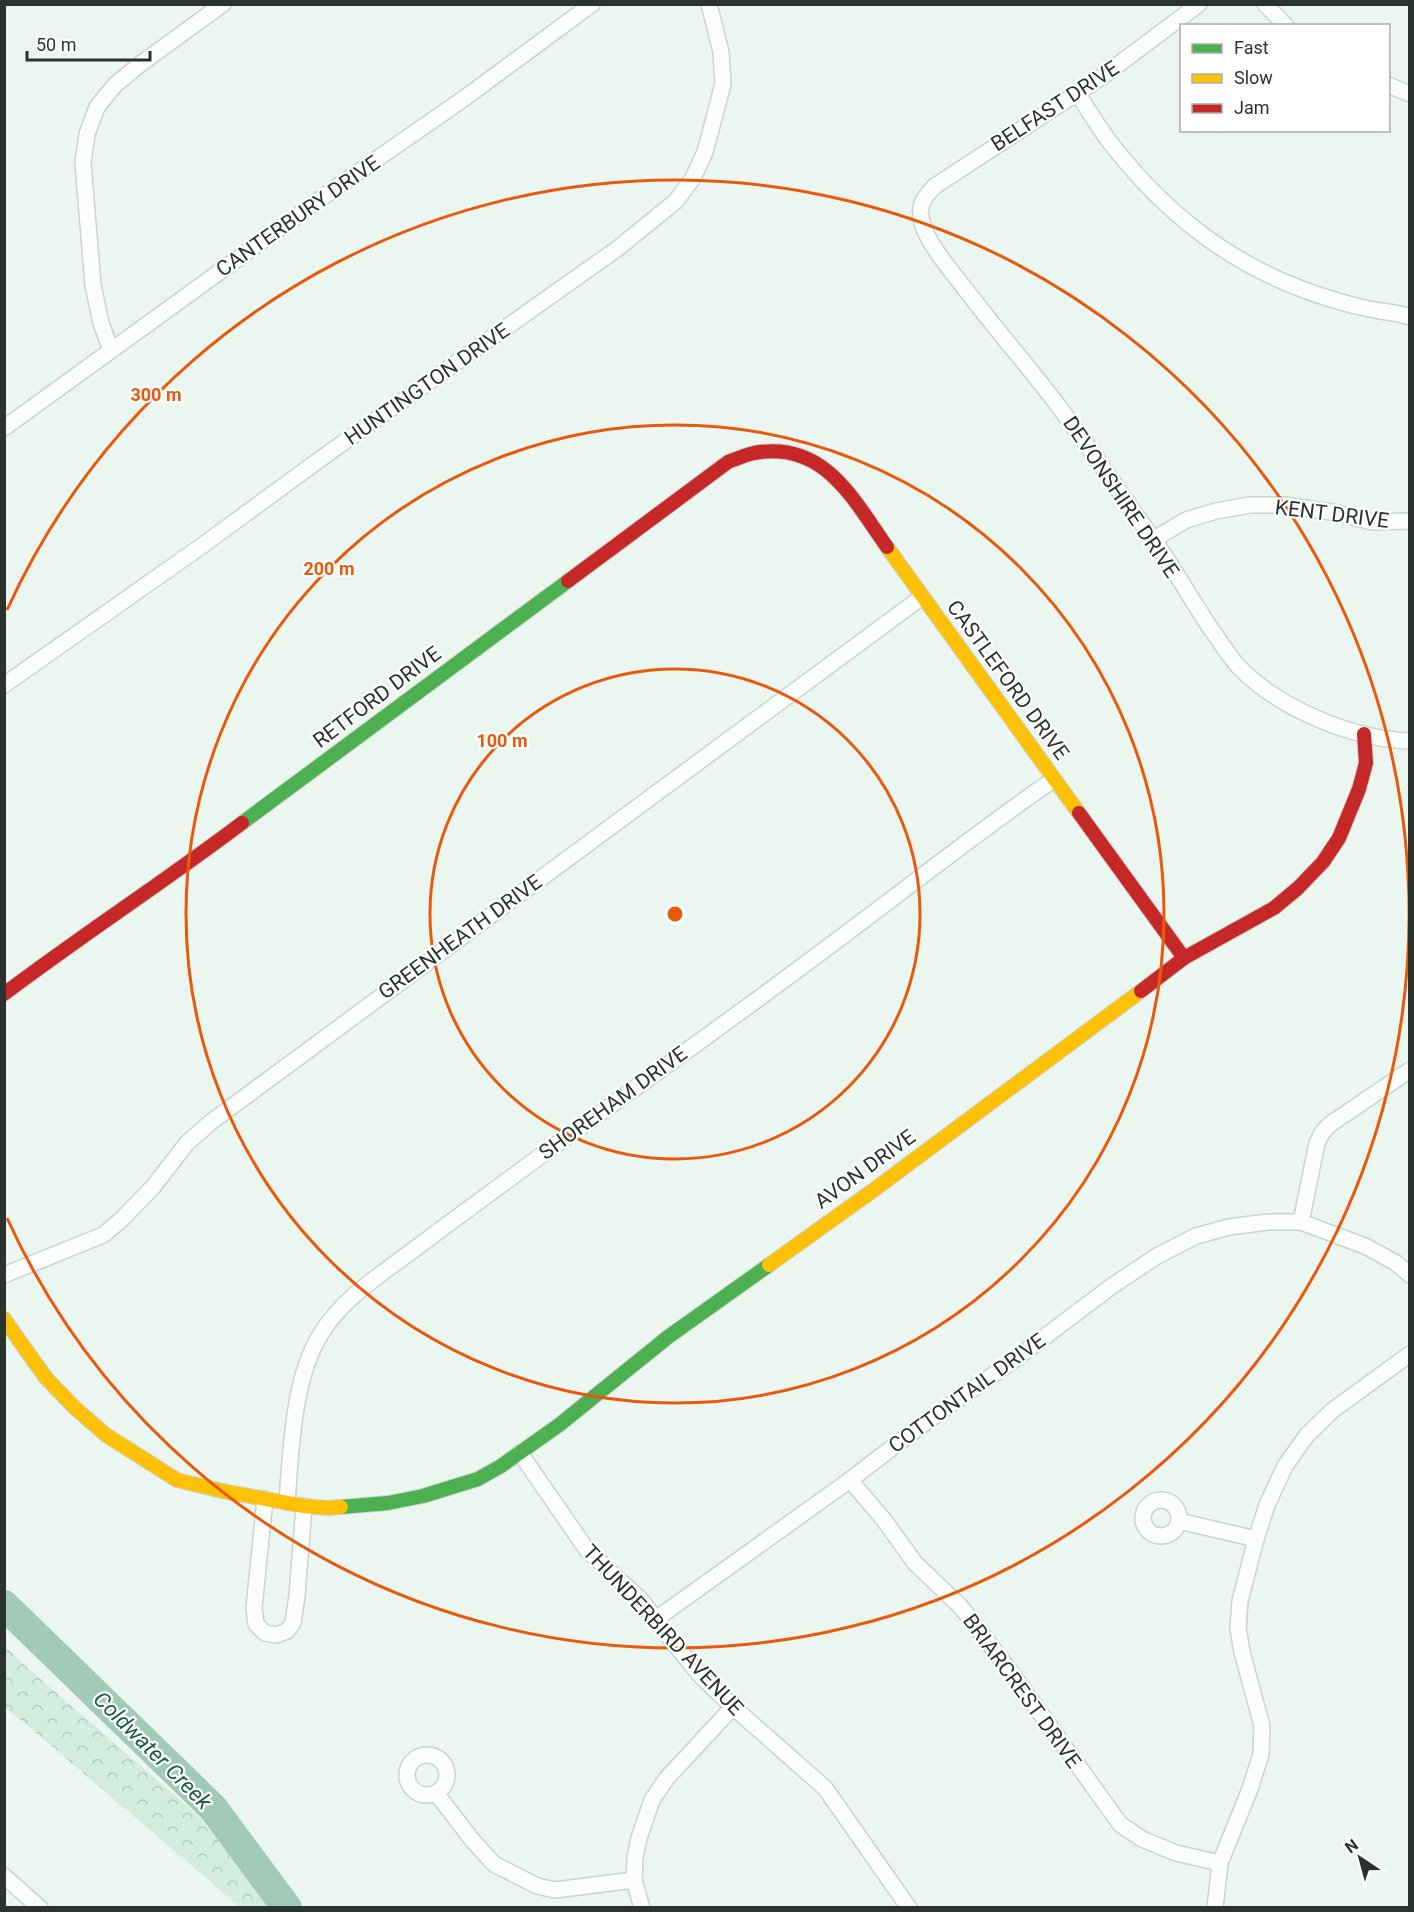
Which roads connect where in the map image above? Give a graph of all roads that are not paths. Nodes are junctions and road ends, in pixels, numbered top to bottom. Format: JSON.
{"nodes":[{"id":1,"x":223,"y":4,"type":"edge"},
{"id":2,"x":592,"y":4,"type":"edge"},
{"id":3,"x":709,"y":4,"type":"edge"},
{"id":4,"x":1199,"y":4,"type":"edge"},
{"id":5,"x":1264,"y":4,"type":"edge"},
{"id":6,"x":1284,"y":24,"type":"edge"},
{"id":7,"x":1390,"y":85,"type":"edge"},
{"id":8,"x":1077,"y":93,"type":"junction"},
{"id":9,"x":1410,"y":94,"type":"edge"},
{"id":10,"x":920,"y":212,"type":"joint"},
{"id":11,"x":1410,"y":317,"type":"edge"},
{"id":12,"x":111,"y":350,"type":"junction"},
{"id":13,"x":4,"y":428,"type":"edge"},
{"id":14,"x":780,"y":452,"type":"joint"},
{"id":15,"x":1410,"y":521,"type":"edge"},
{"id":16,"x":1154,"y":540,"type":"junction"},
{"id":17,"x":922,"y":597,"type":"junction"},
{"id":18,"x":4,"y":685,"type":"edge"},
{"id":19,"x":1364,"y":734,"type":"junction"},
{"id":20,"x":1410,"y":741,"type":"edge"},
{"id":21,"x":1053,"y":780,"type":"junction"},
{"id":22,"x":1184,"y":958,"type":"junction"},
{"id":23,"x":4,"y":994,"type":"edge"},
{"id":24,"x":1410,"y":1070,"type":"edge"},
{"id":25,"x":1301,"y":1222,"type":"junction"},
{"id":26,"x":4,"y":1275,"type":"edge"},
{"id":27,"x":1410,"y":1275,"type":"edge"},
{"id":28,"x":4,"y":1319,"type":"edge"},
{"id":29,"x":1410,"y":1354,"type":"edge"},
{"id":30,"x":520,"y":1453,"type":"junction"},
{"id":31,"x":850,"y":1480,"type":"junction"},
{"id":32,"x":266,"y":1499,"type":"junction"},
{"id":33,"x":287,"y":1502,"type":"junction"},
{"id":34,"x":304,"y":1506,"type":"junction"},
{"id":35,"x":1179,"y":1521,"type":"dead end"},
{"id":36,"x":1256,"y":1539,"type":"junction"},
{"id":37,"x":656,"y":1619,"type":"junction"},
{"id":38,"x":733,"y":1707,"type":"junction"},
{"id":39,"x":436,"y":1793,"type":"dead end"},
{"id":40,"x":1220,"y":1863,"type":"junction"},
{"id":41,"x":4,"y":1876,"type":"edge"},
{"id":42,"x":634,"y":1880,"type":"junction"},
{"id":43,"x":40,"y":1908,"type":"edge"},
{"id":44,"x":642,"y":1908,"type":"edge"},
{"id":45,"x":909,"y":1908,"type":"edge"},
{"id":46,"x":1215,"y":1908,"type":"edge"}],
"edges":[{"from":1,"to":12,"type":"street"},
{"from":2,"to":12,"type":"street","name":"CANTERBURY DRIVE"},
{"from":3,"to":18,"type":"street","name":"HUNTINGTON DRIVE"},
{"from":4,"to":8,"type":"street","name":"BELFAST DRIVE"},
{"from":5,"to":6,"type":"street"},
{"from":7,"to":9,"type":"street"},
{"from":8,"to":10,"type":"street","name":"BELFAST DRIVE"},
{"from":8,"to":11,"type":"street"},
{"from":10,"to":16,"type":"street","name":"DEVONSHIRE DRIVE"},
{"from":12,"to":13,"type":"street","name":"CANTERBURY DRIVE"},
{"from":14,"to":17,"type":"street","name":"CASTLEFORD DRIVE"},
{"from":14,"to":23,"type":"street","name":"RETFORD DRIVE"},
{"from":15,"to":16,"type":"street","name":"KENT DRIVE"},
{"from":16,"to":19,"type":"street","name":"DEVONSHIRE DRIVE"},
{"from":17,"to":21,"type":"street","name":"CASTLEFORD DRIVE"},
{"from":17,"to":26,"type":"street","name":"GREENHEATH DRIVE"},
{"from":19,"to":20,"type":"street","name":"DEVONSHIRE DRIVE"},
{"from":19,"to":22,"type":"street","name":"AVON DRIVE"},
{"from":21,"to":22,"type":"street","name":"CASTLEFORD DRIVE"},
{"from":21,"to":33,"type":"street","name":"SHOREHAM DRIVE"},
{"from":22,"to":30,"type":"street","name":"AVON DRIVE"},
{"from":24,"to":25,"type":"street"},
{"from":25,"to":27,"type":"street"},
{"from":25,"to":31,"type":"street","name":"COTTONTAIL DRIVE"},
{"from":28,"to":32,"type":"street","name":"AVON DRIVE"},
{"from":29,"to":36,"type":"street"},
{"from":30,"to":34,"type":"street","name":"AVON DRIVE"},
{"from":30,"to":37,"type":"street","name":"THUNDERBIRD AVENUE"},
{"from":31,"to":37,"type":"street","name":"COTTONTAIL DRIVE"},
{"from":31,"to":40,"type":"street","name":"BRIARCREST DRIVE"},
{"from":32,"to":33,"type":"street","name":"AVON DRIVE"},
{"from":32,"to":34,"type":"street"},
{"from":33,"to":34,"type":"street","name":"AVON DRIVE"},
{"from":35,"to":36,"type":"street"},
{"from":36,"to":40,"type":"street"},
{"from":37,"to":38,"type":"street","name":"THUNDERBIRD AVENUE"},
{"from":38,"to":42,"type":"street"},
{"from":38,"to":45,"type":"street","name":"THUNDERBIRD AVENUE"},
{"from":39,"to":42,"type":"street"},
{"from":40,"to":46,"type":"street"},
{"from":41,"to":43,"type":"street"},
{"from":42,"to":44,"type":"street"}]}
